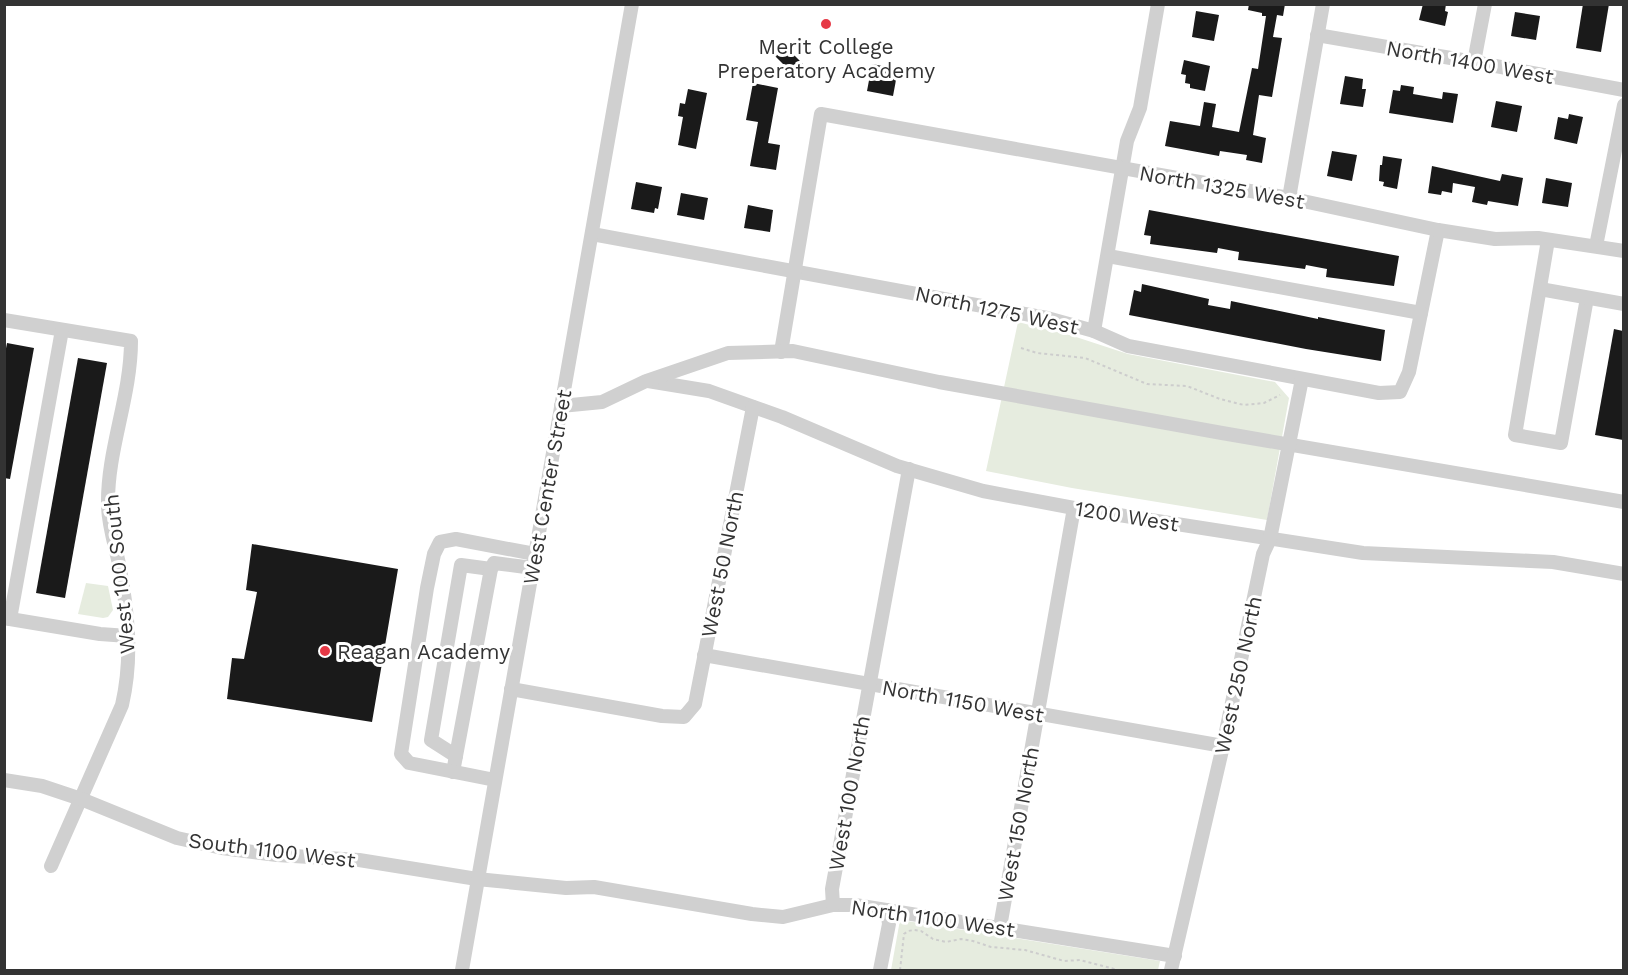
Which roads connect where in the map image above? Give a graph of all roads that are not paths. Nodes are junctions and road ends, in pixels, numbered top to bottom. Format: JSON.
{"nodes":[{"id":1,"x":632,"y":4,"type":"edge"},
{"id":2,"x":1158,"y":4,"type":"edge"},
{"id":3,"x":1323,"y":4,"type":"edge"},
{"id":4,"x":1485,"y":4,"type":"edge"},
{"id":5,"x":1317,"y":35,"type":"junction"},
{"id":6,"x":1474,"y":62,"type":"junction"},
{"id":7,"x":1623,"y":90,"type":"edge"},
{"id":8,"x":1623,"y":105,"type":"edge"},
{"id":9,"x":1122,"y":170,"type":"junction"},
{"id":10,"x":1289,"y":198,"type":"junction"},
{"id":11,"x":1438,"y":230,"type":"junction"},
{"id":12,"x":592,"y":234,"type":"junction"},
{"id":13,"x":1548,"y":240,"type":"junction"},
{"id":14,"x":1596,"y":246,"type":"junction"},
{"id":15,"x":1623,"y":251,"type":"edge"},
{"id":16,"x":1108,"y":256,"type":"junction"},
{"id":17,"x":794,"y":271,"type":"junction"},
{"id":18,"x":1540,"y":289,"type":"junction"},
{"id":19,"x":1587,"y":298,"type":"junction"},
{"id":20,"x":1623,"y":304,"type":"edge"},
{"id":21,"x":1421,"y":313,"type":"junction"},
{"id":22,"x":4,"y":320,"type":"edge"},
{"id":23,"x":62,"y":330,"type":"junction"},
{"id":24,"x":1094,"y":331,"type":"junction"},
{"id":25,"x":781,"y":352,"type":"junction"},
{"id":26,"x":1302,"y":379,"type":"junction"},
{"id":27,"x":646,"y":381,"type":"junction"},
{"id":28,"x":561,"y":406,"type":"junction"},
{"id":29,"x":753,"y":407,"type":"junction"},
{"id":30,"x":1289,"y":444,"type":"junction"},
{"id":31,"x":909,"y":469,"type":"junction"},
{"id":32,"x":1623,"y":502,"type":"edge"},
{"id":33,"x":1074,"y":508,"type":"junction"},
{"id":34,"x":1270,"y":539,"type":"junction"},
{"id":35,"x":534,"y":561,"type":"junction"},
{"id":36,"x":491,"y":569,"type":"junction"},
{"id":37,"x":1623,"y":574,"type":"edge"},
{"id":38,"x":7,"y":619,"type":"edge"},
{"id":39,"x":128,"y":636,"type":"junction"},
{"id":40,"x":704,"y":655,"type":"junction"},
{"id":41,"x":868,"y":685,"type":"junction"},
{"id":42,"x":511,"y":689,"type":"junction"},
{"id":43,"x":1037,"y":714,"type":"junction"},
{"id":44,"x":1222,"y":746,"type":"junction"},
{"id":45,"x":456,"y":756,"type":"junction"},
{"id":46,"x":453,"y":772,"type":"junction"},
{"id":47,"x":4,"y":780,"type":"edge"},
{"id":48,"x":495,"y":780,"type":"junction"},
{"id":49,"x":81,"y":799,"type":"junction"},
{"id":50,"x":51,"y":866,"type":"dead end"},
{"id":51,"x":477,"y":879,"type":"junction"},
{"id":52,"x":833,"y":905,"type":"junction"},
{"id":53,"x":887,"y":910,"type":"junction"},
{"id":54,"x":1000,"y":927,"type":"junction"},
{"id":55,"x":1175,"y":956,"type":"junction"},
{"id":56,"x":462,"y":970,"type":"edge"},
{"id":57,"x":880,"y":970,"type":"edge"},
{"id":58,"x":1171,"y":970,"type":"edge"}],
"edges":[{"from":1,"to":12,"type":"street","name":"West Center Street"},
{"from":2,"to":9,"type":"street"},
{"from":3,"to":5,"type":"street"},
{"from":4,"to":6,"type":"street"},
{"from":5,"to":6,"type":"street","name":"North 1400 West"},
{"from":5,"to":10,"type":"street"},
{"from":6,"to":7,"type":"street","name":"North 1400 West"},
{"from":8,"to":14,"type":"street"},
{"from":9,"to":10,"type":"street","name":"North 1325 West"},
{"from":9,"to":16,"type":"street"},
{"from":9,"to":17,"type":"street","name":"North 1325 West"},
{"from":10,"to":11,"type":"street","name":"North 1325 West"},
{"from":11,"to":13,"type":"street","name":"North 1325 West"},
{"from":11,"to":21,"type":"street"},
{"from":12,"to":17,"type":"street","name":"North 1275 West"},
{"from":12,"to":28,"type":"street","name":"West Center Street"},
{"from":13,"to":14,"type":"street","name":"North 1325 West"},
{"from":13,"to":18,"type":"street"},
{"from":14,"to":15,"type":"street","name":"North 1325 West"},
{"from":16,"to":21,"type":"street"},
{"from":16,"to":24,"type":"street"},
{"from":17,"to":24,"type":"street","name":"North 1275 West"},
{"from":17,"to":25,"type":"street"},
{"from":18,"to":19,"type":"street"},
{"from":18,"to":19,"type":"street"},
{"from":19,"to":20,"type":"street"},
{"from":21,"to":26,"type":"street","name":"North 1275 West"},
{"from":22,"to":23,"type":"street"},
{"from":23,"to":38,"type":"street"},
{"from":23,"to":39,"type":"street","name":"West 100 South"},
{"from":24,"to":26,"type":"street","name":"North 1275 West"},
{"from":25,"to":27,"type":"street"},
{"from":25,"to":30,"type":"street"},
{"from":26,"to":30,"type":"street","name":"West 250 North"},
{"from":27,"to":28,"type":"street"},
{"from":27,"to":29,"type":"street","name":"1200 West"},
{"from":28,"to":35,"type":"street","name":"West Center Street"},
{"from":29,"to":31,"type":"street","name":"1200 West"},
{"from":29,"to":40,"type":"street","name":"West 50 North"},
{"from":30,"to":32,"type":"street"},
{"from":30,"to":34,"type":"street","name":"West 250 North"},
{"from":31,"to":33,"type":"street","name":"1200 West"},
{"from":31,"to":41,"type":"street","name":"West 100 North"},
{"from":33,"to":34,"type":"street","name":"1200 West"},
{"from":33,"to":43,"type":"street","name":"West 150 North"},
{"from":34,"to":37,"type":"street","name":"1200 West"},
{"from":34,"to":44,"type":"street","name":"West 250 North"},
{"from":35,"to":36,"type":"street"},
{"from":35,"to":42,"type":"street","name":"West Center Street"},
{"from":35,"to":46,"type":"street"},
{"from":36,"to":45,"type":"street"},
{"from":36,"to":45,"type":"street"},
{"from":38,"to":39,"type":"street"},
{"from":39,"to":49,"type":"street","name":"West 100 South"},
{"from":40,"to":41,"type":"street","name":"North 1150 West"},
{"from":40,"to":42,"type":"street","name":"West 50 North"},
{"from":41,"to":43,"type":"street","name":"North 1150 West"},
{"from":41,"to":52,"type":"street","name":"West 100 North"},
{"from":42,"to":48,"type":"street","name":"West Center Street"},
{"from":43,"to":44,"type":"street","name":"North 1150 West"},
{"from":43,"to":54,"type":"street","name":"West 150 North"},
{"from":44,"to":55,"type":"street","name":"West 250 North"},
{"from":45,"to":46,"type":"street"},
{"from":46,"to":48,"type":"street"},
{"from":47,"to":49,"type":"street","name":"South 1100 West"},
{"from":48,"to":51,"type":"street","name":"West Center Street"},
{"from":49,"to":50,"type":"street","name":"West 100 South"},
{"from":49,"to":51,"type":"street","name":"South 1100 West"},
{"from":51,"to":52,"type":"street","name":"North 1100 West"},
{"from":51,"to":56,"type":"street","name":"West Center Street"},
{"from":52,"to":53,"type":"street","name":"North 1100 West"},
{"from":53,"to":54,"type":"street","name":"North 1100 West"},
{"from":53,"to":57,"type":"street"},
{"from":54,"to":55,"type":"street","name":"North 1100 West"},
{"from":55,"to":58,"type":"street","name":"West 250 North"}]}
